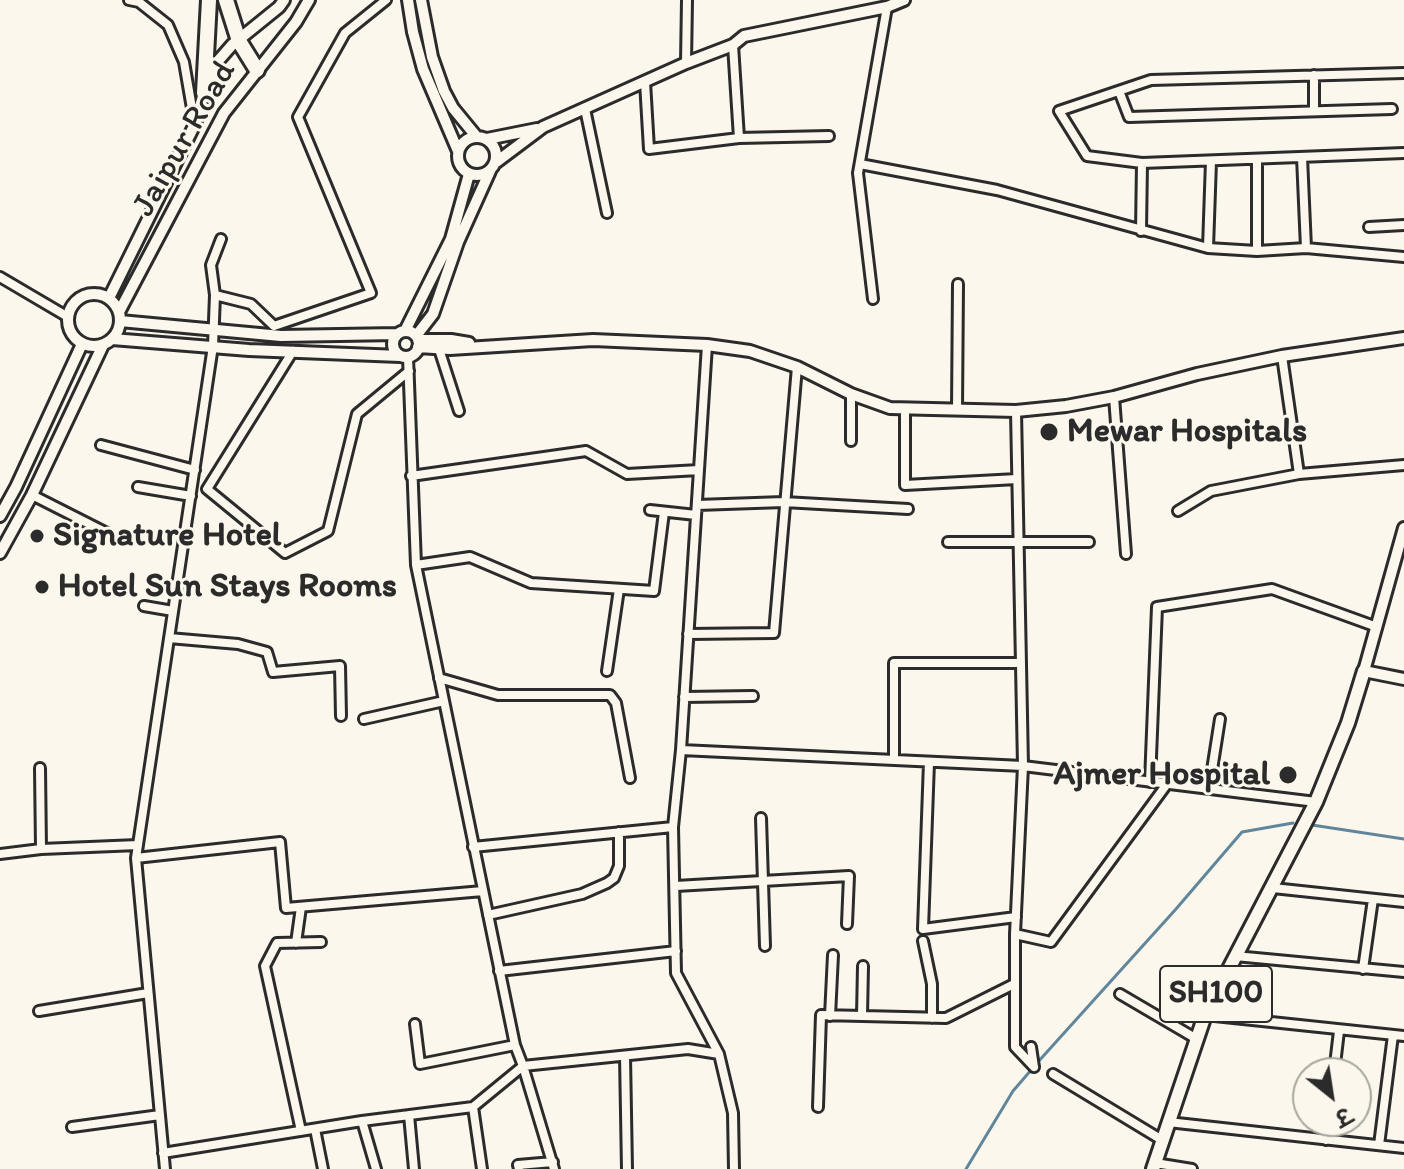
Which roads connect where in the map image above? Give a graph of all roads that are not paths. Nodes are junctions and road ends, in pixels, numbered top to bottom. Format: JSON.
{"nodes":[{"id":1,"x":129,"y":0,"type":"edge"},
{"id":2,"x":284,"y":0,"type":"edge"},
{"id":3,"x":309,"y":0,"type":"edge"},
{"id":4,"x":386,"y":0,"type":"edge"},
{"id":5,"x":408,"y":0,"type":"edge"},
{"id":6,"x":421,"y":0,"type":"edge"},
{"id":7,"x":687,"y":0,"type":"edge"},
{"id":8,"x":904,"y":0,"type":"edge"},
{"id":9,"x":228,"y":3,"type":"edge"},
{"id":10,"x":209,"y":4,"type":"edge"},
{"id":11,"x":887,"y":7,"type":"junction"},
{"id":12,"x":239,"y":41,"type":"junction"},
{"id":13,"x":733,"y":45,"type":"junction"},
{"id":14,"x":432,"y":57,"type":"junction"},
{"id":15,"x":421,"y":61,"type":"junction"},
{"id":16,"x":686,"y":63,"type":"junction"},
{"id":17,"x":257,"y":70,"type":"junction"},
{"id":18,"x":1404,"y":73,"type":"edge"},
{"id":19,"x":1314,"y":75,"type":"junction"},
{"id":20,"x":645,"y":82,"type":"junction"},
{"id":21,"x":1119,"y":91,"type":"junction"},
{"id":22,"x":204,"y":93,"type":"junction"},
{"id":23,"x":585,"y":109,"type":"junction"},
{"id":24,"x":1392,"y":109,"type":"dead end"},
{"id":25,"x":1314,"y":111,"type":"junction"},
{"id":26,"x":195,"y":124,"type":"junction"},
{"id":27,"x":543,"y":127,"type":"junction"},
{"id":28,"x":829,"y":136,"type":"dead end"},
{"id":29,"x":482,"y":138,"type":"junction"},
{"id":30,"x":739,"y":138,"type":"junction"},
{"id":31,"x":458,"y":151,"type":"junction"},
{"id":32,"x":1404,"y":153,"type":"edge"},
{"id":33,"x":1302,"y":157,"type":"junction"},
{"id":34,"x":1257,"y":159,"type":"junction"},
{"id":35,"x":1211,"y":161,"type":"junction"},
{"id":36,"x":1142,"y":163,"type":"junction"},
{"id":37,"x":860,"y":164,"type":"junction"},
{"id":38,"x":492,"y":167,"type":"junction"},
{"id":39,"x":469,"y":174,"type":"junction"},
{"id":40,"x":607,"y":213,"type":"dead end"},
{"id":41,"x":1404,"y":225,"type":"edge"},
{"id":42,"x":1369,"y":227,"type":"dead end"},
{"id":43,"x":1141,"y":231,"type":"junction"},
{"id":44,"x":221,"y":239,"type":"dead end"},
{"id":45,"x":1208,"y":248,"type":"junction"},
{"id":46,"x":1306,"y":248,"type":"junction"},
{"id":47,"x":1257,"y":251,"type":"junction"},
{"id":48,"x":1404,"y":257,"type":"edge"},
{"id":49,"x":0,"y":277,"type":"edge"},
{"id":50,"x":958,"y":284,"type":"dead end"},
{"id":51,"x":215,"y":295,"type":"junction"},
{"id":52,"x":109,"y":298,"type":"junction"},
{"id":53,"x":873,"y":299,"type":"dead end"},
{"id":54,"x":68,"y":317,"type":"junction"},
{"id":55,"x":120,"y":317,"type":"junction"},
{"id":56,"x":215,"y":332,"type":"junction"},
{"id":57,"x":401,"y":332,"type":"junction"},
{"id":58,"x":1404,"y":338,"type":"edge"},
{"id":59,"x":418,"y":341,"type":"junction"},
{"id":60,"x":108,"y":342,"type":"junction"},
{"id":61,"x":82,"y":344,"type":"junction"},
{"id":62,"x":707,"y":345,"type":"junction"},
{"id":63,"x":213,"y":346,"type":"junction"},
{"id":64,"x":483,"y":346,"type":"junction"},
{"id":65,"x":439,"y":349,"type":"junction"},
{"id":66,"x":293,"y":351,"type":"junction"},
{"id":67,"x":404,"y":356,"type":"junction"},
{"id":68,"x":1282,"y":356,"type":"junction"},
{"id":69,"x":797,"y":367,"type":"junction"},
{"id":70,"x":409,"y":371,"type":"junction"},
{"id":71,"x":851,"y":394,"type":"junction"},
{"id":72,"x":1114,"y":397,"type":"junction"},
{"id":73,"x":905,"y":410,"type":"junction"},
{"id":74,"x":957,"y":410,"type":"junction"},
{"id":75,"x":459,"y":411,"type":"dead end"},
{"id":76,"x":1016,"y":411,"type":"junction"},
{"id":77,"x":851,"y":441,"type":"dead end"},
{"id":78,"x":101,"y":445,"type":"dead end"},
{"id":79,"x":1404,"y":465,"type":"edge"},
{"id":80,"x":195,"y":470,"type":"junction"},
{"id":81,"x":699,"y":470,"type":"junction"},
{"id":82,"x":1299,"y":474,"type":"junction"},
{"id":83,"x":411,"y":476,"type":"junction"},
{"id":84,"x":1017,"y":479,"type":"junction"},
{"id":85,"x":138,"y":487,"type":"dead end"},
{"id":86,"x":32,"y":495,"type":"junction"},
{"id":87,"x":191,"y":496,"type":"junction"},
{"id":88,"x":784,"y":502,"type":"junction"},
{"id":89,"x":908,"y":509,"type":"dead end"},
{"id":90,"x":650,"y":510,"type":"dead end"},
{"id":91,"x":696,"y":510,"type":"junction"},
{"id":92,"x":1178,"y":511,"type":"dead end"},
{"id":93,"x":664,"y":512,"type":"junction"},
{"id":94,"x":0,"y":516,"type":"edge"},
{"id":95,"x":1404,"y":528,"type":"edge"},
{"id":96,"x":107,"y":533,"type":"dead end"},
{"id":97,"x":1019,"y":541,"type":"junction"},
{"id":98,"x":948,"y":542,"type":"dead end"},
{"id":99,"x":1089,"y":542,"type":"dead end"},
{"id":100,"x":0,"y":553,"type":"edge"},
{"id":101,"x":1126,"y":554,"type":"dead end"},
{"id":102,"x":1400,"y":564,"type":"edge"},
{"id":103,"x":416,"y":565,"type":"junction"},
{"id":104,"x":619,"y":589,"type":"junction"},
{"id":105,"x":144,"y":606,"type":"dead end"},
{"id":106,"x":173,"y":611,"type":"junction"},
{"id":107,"x":1377,"y":627,"type":"junction"},
{"id":108,"x":688,"y":634,"type":"junction"},
{"id":109,"x":169,"y":638,"type":"junction"},
{"id":110,"x":1021,"y":663,"type":"junction"},
{"id":111,"x":607,"y":671,"type":"dead end"},
{"id":112,"x":1364,"y":671,"type":"junction"},
{"id":113,"x":439,"y":678,"type":"junction"},
{"id":114,"x":1404,"y":679,"type":"edge"},
{"id":115,"x":753,"y":696,"type":"dead end"},
{"id":116,"x":684,"y":697,"type":"junction"},
{"id":117,"x":444,"y":701,"type":"junction"},
{"id":118,"x":341,"y":716,"type":"dead end"},
{"id":119,"x":364,"y":719,"type":"dead end"},
{"id":120,"x":1220,"y":719,"type":"dead end"},
{"id":121,"x":681,"y":750,"type":"junction"},
{"id":122,"x":894,"y":760,"type":"junction"},
{"id":123,"x":929,"y":762,"type":"junction"},
{"id":124,"x":1023,"y":766,"type":"junction"},
{"id":125,"x":40,"y":768,"type":"dead end"},
{"id":126,"x":630,"y":778,"type":"dead end"},
{"id":127,"x":1150,"y":782,"type":"junction"},
{"id":128,"x":1167,"y":784,"type":"junction"},
{"id":129,"x":1209,"y":789,"type":"junction"},
{"id":130,"x":1314,"y":806,"type":"junction"},
{"id":131,"x":761,"y":818,"type":"dead end"},
{"id":132,"x":673,"y":827,"type":"junction"},
{"id":133,"x":619,"y":832,"type":"junction"},
{"id":134,"x":138,"y":845,"type":"junction"},
{"id":135,"x":473,"y":847,"type":"junction"},
{"id":136,"x":41,"y":849,"type":"junction"},
{"id":137,"x":0,"y":854,"type":"edge"},
{"id":138,"x":136,"y":858,"type":"junction"},
{"id":139,"x":763,"y":881,"type":"junction"},
{"id":140,"x":676,"y":886,"type":"junction"},
{"id":141,"x":1273,"y":888,"type":"junction"},
{"id":142,"x":483,"y":891,"type":"junction"},
{"id":143,"x":1373,"y":899,"type":"junction"},
{"id":144,"x":1404,"y":902,"type":"edge"},
{"id":145,"x":301,"y":907,"type":"junction"},
{"id":146,"x":488,"y":915,"type":"junction"},
{"id":147,"x":1016,"y":917,"type":"junction"},
{"id":148,"x":847,"y":924,"type":"dead end"},
{"id":149,"x":1015,"y":934,"type":"junction"},
{"id":150,"x":923,"y":941,"type":"dead end"},
{"id":151,"x":321,"y":942,"type":"dead end"},
{"id":152,"x":296,"y":943,"type":"junction"},
{"id":153,"x":765,"y":946,"type":"dead end"},
{"id":154,"x":676,"y":951,"type":"junction"},
{"id":155,"x":833,"y":955,"type":"dead end"},
{"id":156,"x":1235,"y":956,"type":"junction"},
{"id":157,"x":863,"y":966,"type":"dead end"},
{"id":158,"x":1363,"y":969,"type":"junction"},
{"id":159,"x":499,"y":971,"type":"junction"},
{"id":160,"x":1404,"y":972,"type":"edge"},
{"id":161,"x":1014,"y":984,"type":"junction"},
{"id":162,"x":148,"y":993,"type":"junction"},
{"id":163,"x":1120,"y":994,"type":"dead end"},
{"id":164,"x":39,"y":1011,"type":"dead end"},
{"id":165,"x":1205,"y":1015,"type":"junction"},
{"id":166,"x":830,"y":1016,"type":"junction"},
{"id":167,"x":862,"y":1016,"type":"junction"},
{"id":168,"x":932,"y":1018,"type":"junction"},
{"id":169,"x":415,"y":1024,"type":"dead end"},
{"id":170,"x":1339,"y":1031,"type":"junction"},
{"id":171,"x":1393,"y":1035,"type":"junction"},
{"id":172,"x":1404,"y":1036,"type":"edge"},
{"id":173,"x":1195,"y":1038,"type":"junction"},
{"id":174,"x":515,"y":1045,"type":"junction"},
{"id":175,"x":1031,"y":1047,"type":"dead end"},
{"id":176,"x":719,"y":1054,"type":"junction"},
{"id":177,"x":625,"y":1056,"type":"junction"},
{"id":178,"x":1336,"y":1057,"type":"edge"},
{"id":179,"x":523,"y":1066,"type":"junction"},
{"id":180,"x":1053,"y":1074,"type":"dead end"},
{"id":181,"x":473,"y":1107,"type":"junction"},
{"id":182,"x":818,"y":1107,"type":"dead end"},
{"id":183,"x":160,"y":1115,"type":"junction"},
{"id":184,"x":409,"y":1115,"type":"junction"},
{"id":185,"x":362,"y":1121,"type":"junction"},
{"id":186,"x":1168,"y":1122,"type":"junction"},
{"id":187,"x":72,"y":1127,"type":"dead end"},
{"id":188,"x":315,"y":1129,"type":"junction"},
{"id":189,"x":301,"y":1131,"type":"junction"},
{"id":190,"x":1326,"y":1137,"type":"edge"},
{"id":191,"x":1162,"y":1140,"type":"junction"},
{"id":192,"x":1326,"y":1140,"type":"junction"},
{"id":193,"x":1379,"y":1145,"type":"junction"},
{"id":194,"x":1404,"y":1148,"type":"edge"},
{"id":195,"x":163,"y":1153,"type":"junction"},
{"id":196,"x":553,"y":1165,"type":"edge"},
{"id":197,"x":1154,"y":1166,"type":"edge"},
{"id":198,"x":165,"y":1169,"type":"edge"},
{"id":199,"x":323,"y":1169,"type":"edge"},
{"id":200,"x":376,"y":1169,"type":"edge"},
{"id":201,"x":414,"y":1169,"type":"edge"},
{"id":202,"x":482,"y":1169,"type":"edge"},
{"id":203,"x":519,"y":1169,"type":"edge"},
{"id":204,"x":627,"y":1169,"type":"edge"},
{"id":205,"x":734,"y":1169,"type":"edge"},
{"id":206,"x":1192,"y":1169,"type":"edge"}],
"edges":[{"from":1,"to":26,"type":"street"},
{"from":2,"to":12,"type":"street","name":"Jaipur Road"},
{"from":3,"to":17,"type":"street","name":"Jaipur Road"},
{"from":4,"to":51,"type":"street"},
{"from":5,"to":15,"type":"street"},
{"from":6,"to":14,"type":"street"},
{"from":7,"to":16,"type":"street"},
{"from":8,"to":11,"type":"street"},
{"from":9,"to":12,"type":"highway"},
{"from":10,"to":22,"type":"highway"},
{"from":11,"to":13,"type":"street"},
{"from":11,"to":37,"type":"street"},
{"from":12,"to":17,"type":"highway"},
{"from":12,"to":22,"type":"street","name":"Jaipur Road"},
{"from":13,"to":16,"type":"street"},
{"from":13,"to":30,"type":"street"},
{"from":14,"to":15,"type":"street"},
{"from":14,"to":29,"type":"street"},
{"from":15,"to":31,"type":"street"},
{"from":16,"to":20,"type":"street"},
{"from":17,"to":55,"type":"street","name":"Jaipur Road"},
{"from":18,"to":19,"type":"street"},
{"from":19,"to":21,"type":"street"},
{"from":19,"to":25,"type":"street"},
{"from":20,"to":23,"type":"street"},
{"from":20,"to":30,"type":"street"},
{"from":21,"to":25,"type":"street"},
{"from":21,"to":36,"type":"street"},
{"from":22,"to":26,"type":"street","name":"Jaipur Road"},
{"from":23,"to":27,"type":"street"},
{"from":23,"to":40,"type":"street"},
{"from":24,"to":25,"type":"street"},
{"from":26,"to":52,"type":"street","name":"Jaipur Road"},
{"from":27,"to":29,"type":"street"},
{"from":27,"to":38,"type":"street"},
{"from":28,"to":30,"type":"street"},
{"from":29,"to":31,"type":"street"},
{"from":29,"to":38,"type":"street"},
{"from":31,"to":39,"type":"street"},
{"from":32,"to":33,"type":"street"},
{"from":33,"to":34,"type":"street"},
{"from":33,"to":46,"type":"street"},
{"from":34,"to":35,"type":"street"},
{"from":34,"to":47,"type":"street"},
{"from":35,"to":36,"type":"street"},
{"from":35,"to":45,"type":"street"},
{"from":36,"to":43,"type":"street"},
{"from":37,"to":43,"type":"street"},
{"from":37,"to":53,"type":"street"},
{"from":38,"to":39,"type":"street"},
{"from":38,"to":59,"type":"street"},
{"from":39,"to":57,"type":"street"},
{"from":41,"to":42,"type":"street"},
{"from":43,"to":45,"type":"street"},
{"from":44,"to":51,"type":"street"},
{"from":45,"to":47,"type":"street"},
{"from":46,"to":47,"type":"street"},
{"from":46,"to":48,"type":"street"},
{"from":49,"to":54,"type":"street"},
{"from":50,"to":74,"type":"street"},
{"from":51,"to":56,"type":"street"},
{"from":52,"to":54,"type":"street"},
{"from":52,"to":55,"type":"street"},
{"from":54,"to":61,"type":"street"},
{"from":55,"to":56,"type":"street"},
{"from":55,"to":60,"type":"street"},
{"from":56,"to":57,"type":"street"},
{"from":56,"to":63,"type":"street"},
{"from":57,"to":59,"type":"street"},
{"from":57,"to":67,"type":"street"},
{"from":58,"to":68,"type":"street"},
{"from":59,"to":64,"type":"street"},
{"from":59,"to":65,"type":"street"},
{"from":59,"to":67,"type":"street"},
{"from":60,"to":61,"type":"street"},
{"from":60,"to":63,"type":"street"},
{"from":60,"to":86,"type":"street"},
{"from":61,"to":94,"type":"street"},
{"from":62,"to":64,"type":"street"},
{"from":62,"to":69,"type":"street"},
{"from":62,"to":81,"type":"street"},
{"from":63,"to":66,"type":"street"},
{"from":63,"to":80,"type":"street"},
{"from":64,"to":65,"type":"street"},
{"from":65,"to":75,"type":"street"},
{"from":66,"to":67,"type":"street"},
{"from":66,"to":70,"type":"street"},
{"from":67,"to":70,"type":"street"},
{"from":68,"to":72,"type":"street"},
{"from":68,"to":82,"type":"street"},
{"from":69,"to":71,"type":"street"},
{"from":69,"to":88,"type":"street"},
{"from":70,"to":83,"type":"street"},
{"from":71,"to":73,"type":"street"},
{"from":71,"to":77,"type":"street"},
{"from":72,"to":76,"type":"street"},
{"from":72,"to":101,"type":"street"},
{"from":73,"to":74,"type":"street"},
{"from":73,"to":84,"type":"street"},
{"from":74,"to":76,"type":"street"},
{"from":76,"to":84,"type":"street"},
{"from":78,"to":80,"type":"street"},
{"from":79,"to":82,"type":"street"},
{"from":80,"to":87,"type":"street"},
{"from":81,"to":83,"type":"street"},
{"from":81,"to":91,"type":"street"},
{"from":82,"to":92,"type":"street"},
{"from":83,"to":103,"type":"street"},
{"from":84,"to":97,"type":"street"},
{"from":85,"to":87,"type":"street"},
{"from":86,"to":96,"type":"street"},
{"from":86,"to":100,"type":"street"},
{"from":87,"to":106,"type":"street"},
{"from":88,"to":89,"type":"street"},
{"from":88,"to":91,"type":"street"},
{"from":88,"to":108,"type":"street"},
{"from":90,"to":93,"type":"street"},
{"from":91,"to":93,"type":"street"},
{"from":91,"to":108,"type":"street"},
{"from":93,"to":104,"type":"street"},
{"from":95,"to":102,"type":"street"},
{"from":97,"to":98,"type":"street"},
{"from":97,"to":99,"type":"street"},
{"from":97,"to":110,"type":"street"},
{"from":102,"to":107,"type":"street"},
{"from":103,"to":104,"type":"street"},
{"from":103,"to":113,"type":"street"},
{"from":104,"to":111,"type":"street"},
{"from":105,"to":106,"type":"street"},
{"from":106,"to":109,"type":"street"},
{"from":107,"to":112,"type":"street"},
{"from":107,"to":127,"type":"street"},
{"from":108,"to":116,"type":"street"},
{"from":109,"to":118,"type":"street"},
{"from":109,"to":134,"type":"street"},
{"from":110,"to":122,"type":"street"},
{"from":110,"to":124,"type":"street"},
{"from":112,"to":114,"type":"street"},
{"from":112,"to":130,"type":"main road","number":"SH100"},
{"from":113,"to":117,"type":"street"},
{"from":113,"to":126,"type":"street"},
{"from":115,"to":116,"type":"street"},
{"from":116,"to":121,"type":"street"},
{"from":117,"to":119,"type":"street"},
{"from":117,"to":135,"type":"street"},
{"from":120,"to":129,"type":"street"},
{"from":121,"to":122,"type":"street"},
{"from":121,"to":132,"type":"street"},
{"from":122,"to":123,"type":"street"},
{"from":123,"to":124,"type":"street"},
{"from":123,"to":147,"type":"street"},
{"from":124,"to":127,"type":"street"},
{"from":124,"to":147,"type":"street"},
{"from":125,"to":136,"type":"street"},
{"from":127,"to":128,"type":"street"},
{"from":128,"to":129,"type":"street"},
{"from":128,"to":149,"type":"street"},
{"from":129,"to":130,"type":"street"},
{"from":130,"to":141,"type":"main road","number":"SH100"},
{"from":131,"to":139,"type":"street"},
{"from":132,"to":133,"type":"street"},
{"from":132,"to":140,"type":"street"},
{"from":133,"to":135,"type":"street"},
{"from":133,"to":146,"type":"street"},
{"from":134,"to":136,"type":"street"},
{"from":134,"to":138,"type":"street"},
{"from":135,"to":142,"type":"street"},
{"from":136,"to":137,"type":"street"},
{"from":138,"to":145,"type":"street"},
{"from":138,"to":162,"type":"street"},
{"from":139,"to":140,"type":"street"},
{"from":139,"to":148,"type":"street"},
{"from":139,"to":153,"type":"street"},
{"from":140,"to":154,"type":"street"},
{"from":141,"to":143,"type":"street"},
{"from":141,"to":156,"type":"main road","number":"SH100"},
{"from":142,"to":145,"type":"street"},
{"from":142,"to":146,"type":"street"},
{"from":143,"to":144,"type":"street"},
{"from":143,"to":158,"type":"street"},
{"from":145,"to":152,"type":"street"},
{"from":146,"to":159,"type":"street"},
{"from":147,"to":149,"type":"street"},
{"from":149,"to":161,"type":"street"},
{"from":150,"to":168,"type":"street"},
{"from":151,"to":152,"type":"street"},
{"from":152,"to":189,"type":"street"},
{"from":154,"to":159,"type":"street"},
{"from":154,"to":176,"type":"street"},
{"from":155,"to":166,"type":"street"},
{"from":156,"to":158,"type":"street"},
{"from":156,"to":165,"type":"main road","number":"SH100"},
{"from":157,"to":167,"type":"street"},
{"from":158,"to":160,"type":"street"},
{"from":159,"to":174,"type":"street"},
{"from":161,"to":168,"type":"street"},
{"from":161,"to":175,"type":"street"},
{"from":162,"to":164,"type":"street"},
{"from":162,"to":183,"type":"street"},
{"from":163,"to":173,"type":"street"},
{"from":165,"to":170,"type":"street"},
{"from":165,"to":173,"type":"main road","number":"SH100"},
{"from":166,"to":167,"type":"street"},
{"from":166,"to":182,"type":"street"},
{"from":167,"to":168,"type":"street"},
{"from":169,"to":174,"type":"street"},
{"from":170,"to":171,"type":"street"},
{"from":170,"to":178,"type":"street"},
{"from":171,"to":172,"type":"street"},
{"from":171,"to":193,"type":"street"},
{"from":173,"to":186,"type":"main road","number":"SH100"},
{"from":174,"to":179,"type":"street"},
{"from":176,"to":177,"type":"street"},
{"from":176,"to":205,"type":"street"},
{"from":177,"to":179,"type":"street"},
{"from":177,"to":204,"type":"street"},
{"from":179,"to":181,"type":"street"},
{"from":179,"to":196,"type":"street"},
{"from":180,"to":191,"type":"street"},
{"from":181,"to":184,"type":"street"},
{"from":181,"to":202,"type":"street"},
{"from":183,"to":187,"type":"street"},
{"from":183,"to":195,"type":"street"},
{"from":184,"to":185,"type":"street"},
{"from":184,"to":201,"type":"street"},
{"from":185,"to":188,"type":"street"},
{"from":185,"to":200,"type":"street"},
{"from":186,"to":191,"type":"main road","number":"SH100"},
{"from":186,"to":192,"type":"street"},
{"from":188,"to":189,"type":"street"},
{"from":188,"to":199,"type":"street"},
{"from":189,"to":195,"type":"street"},
{"from":190,"to":192,"type":"street"},
{"from":191,"to":197,"type":"main road","number":"SH100"},
{"from":192,"to":193,"type":"street"},
{"from":193,"to":194,"type":"street"},
{"from":195,"to":198,"type":"street"},
{"from":196,"to":203,"type":"street"},
{"from":197,"to":206,"type":"street"}]}
